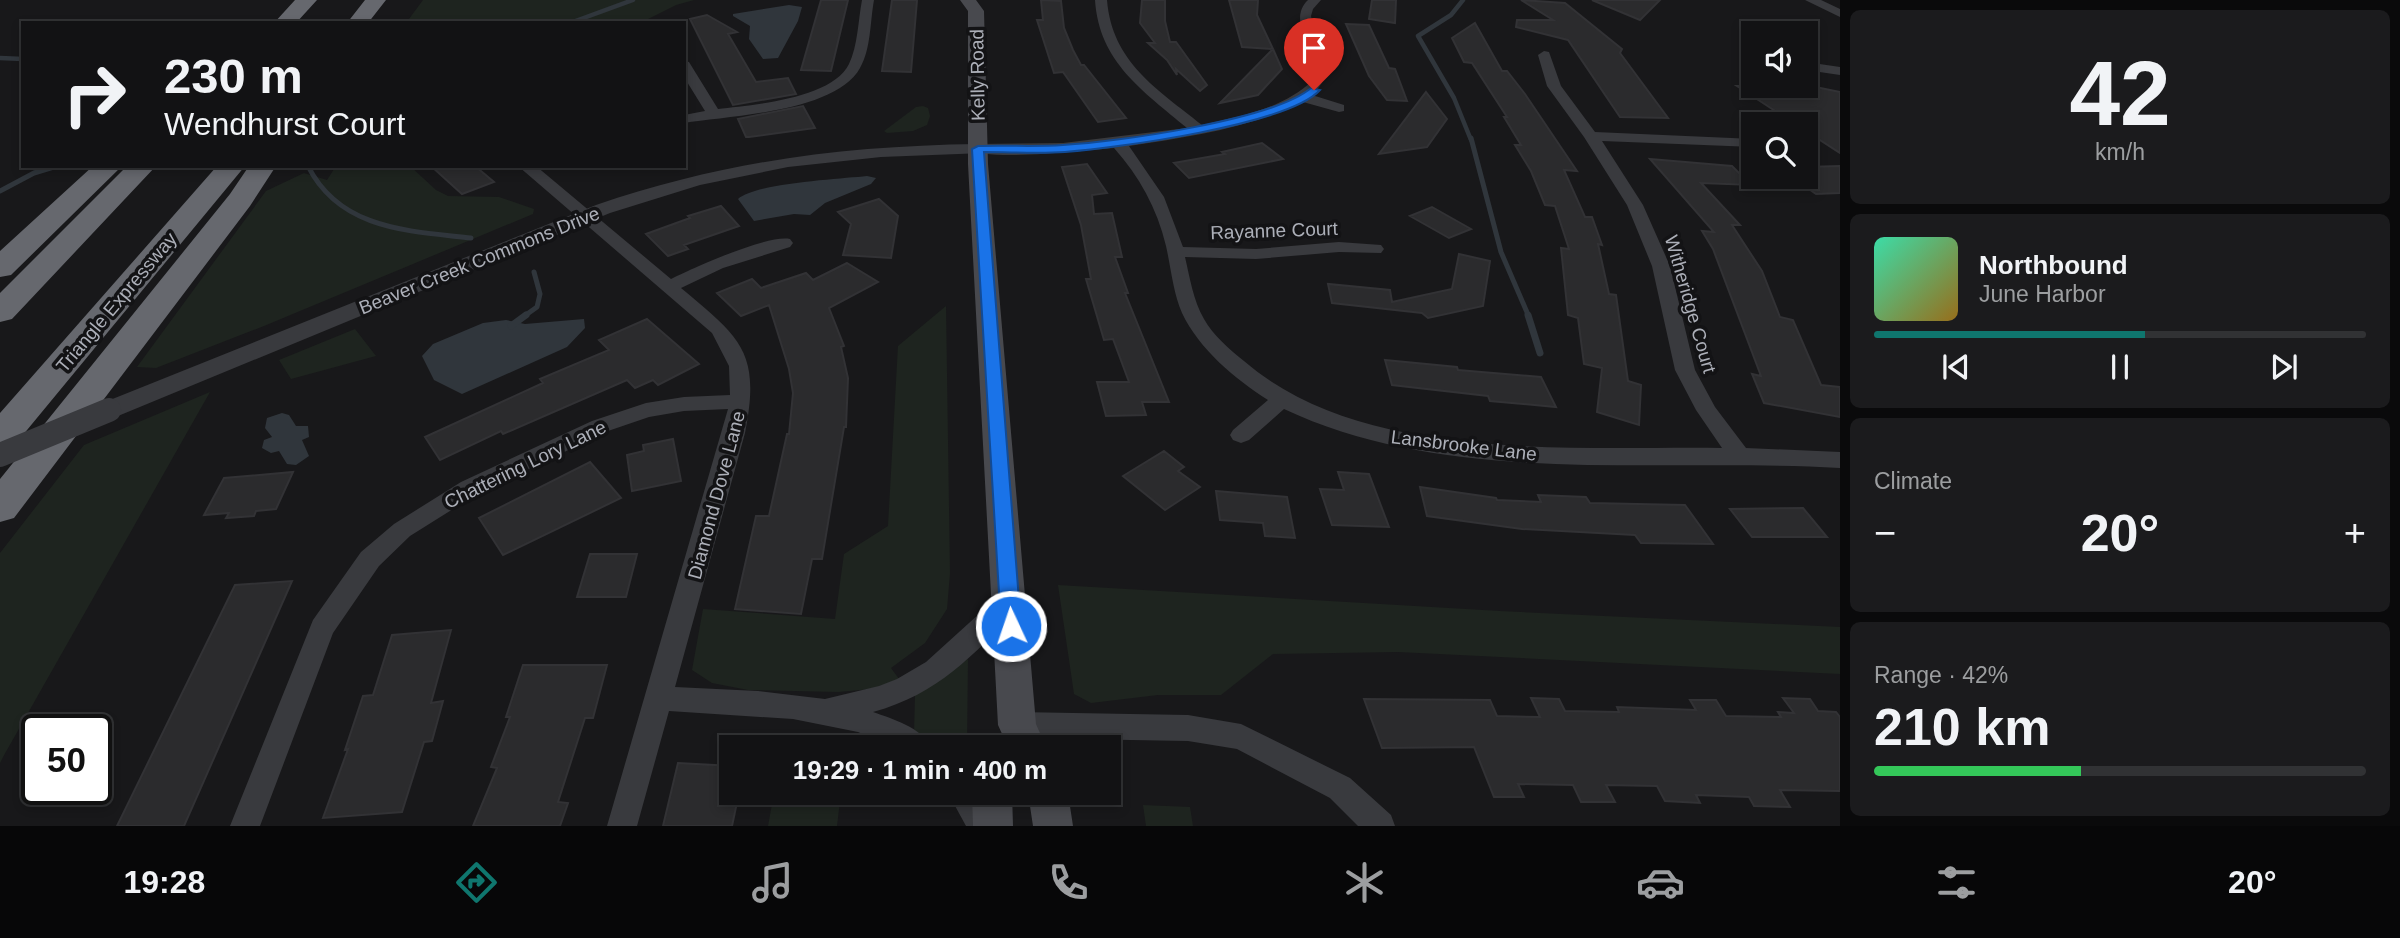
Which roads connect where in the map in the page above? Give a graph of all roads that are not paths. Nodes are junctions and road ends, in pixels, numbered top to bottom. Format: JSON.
{"nodes":[{"id":1,"x":307,"y":0,"type":"edge"},
{"id":2,"x":376,"y":0,"type":"edge"},
{"id":3,"x":868,"y":0,"type":"edge"},
{"id":4,"x":1101,"y":0,"type":"edge"},
{"id":5,"x":1315,"y":0,"type":"edge"},
{"id":6,"x":1811,"y":0,"type":"edge"},
{"id":7,"x":976,"y":4,"type":"edge"},
{"id":8,"x":1840,"y":13,"type":"edge"},
{"id":9,"x":286,"y":21,"type":"edge"},
{"id":10,"x":359,"y":21,"type":"edge"},
{"id":11,"x":1544,"y":55,"type":"dead end"},
{"id":12,"x":686,"y":68,"type":"edge"},
{"id":13,"x":1818,"y":68,"type":"edge"},
{"id":14,"x":1840,"y":71,"type":"edge"},
{"id":15,"x":1306,"y":97,"type":"junction"},
{"id":16,"x":1339,"y":108,"type":"dead end"},
{"id":17,"x":713,"y":113,"type":"junction"},
{"id":18,"x":686,"y":119,"type":"edge"},
{"id":19,"x":1198,"y":129,"type":"junction"},
{"id":20,"x":1591,"y":136,"type":"junction"},
{"id":21,"x":1741,"y":142,"type":"edge"},
{"id":22,"x":1118,"y":143,"type":"junction"},
{"id":23,"x":978,"y":149,"type":"junction"},
{"id":24,"x":107,"y":168,"type":"edge"},
{"id":25,"x":141,"y":168,"type":"edge"},
{"id":26,"x":230,"y":168,"type":"edge"},
{"id":27,"x":262,"y":168,"type":"edge"},
{"id":28,"x":528,"y":168,"type":"edge"},
{"id":29,"x":584,"y":216,"type":"junction"},
{"id":30,"x":784,"y":243,"type":"dead end"},
{"id":31,"x":1374,"y":249,"type":"dead end"},
{"id":32,"x":1175,"y":252,"type":"junction"},
{"id":33,"x":0,"y":268,"type":"edge"},
{"id":34,"x":671,"y":286,"type":"junction"},
{"id":35,"x":0,"y":312,"type":"edge"},
{"id":36,"x":1282,"y":400,"type":"junction"},
{"id":37,"x":740,"y":402,"type":"junction"},
{"id":38,"x":1241,"y":435,"type":"dead end"},
{"id":39,"x":0,"y":438,"type":"edge"},
{"id":40,"x":0,"y":455,"type":"edge"},
{"id":41,"x":1739,"y":455,"type":"junction"},
{"id":42,"x":1840,"y":460,"type":"edge"},
{"id":43,"x":0,"y":507,"type":"edge"},
{"id":44,"x":1010,"y":601,"type":"junction"},
{"id":45,"x":659,"y":698,"type":"junction"},
{"id":46,"x":828,"y":710,"type":"junction"},
{"id":47,"x":894,"y":735,"type":"edge"},
{"id":48,"x":1018,"y":735,"type":"edge"},
{"id":49,"x":1089,"y":735,"type":"edge"},
{"id":50,"x":970,"y":805,"type":"edge"},
{"id":51,"x":992,"y":805,"type":"edge"},
{"id":52,"x":1050,"y":805,"type":"edge"},
{"id":53,"x":246,"y":826,"type":"edge"},
{"id":54,"x":622,"y":826,"type":"edge"},
{"id":55,"x":983,"y":826,"type":"edge"},
{"id":56,"x":993,"y":826,"type":"edge"},
{"id":57,"x":1053,"y":826,"type":"edge"},
{"id":58,"x":1380,"y":826,"type":"edge"}],
"edges":[{"from":1,"to":9,"type":"highway"},
{"from":2,"to":10,"type":"highway"},
{"from":3,"to":17,"type":"street"},
{"from":4,"to":19,"type":"street"},
{"from":5,"to":15,"type":"street"},
{"from":6,"to":8,"type":"street"},
{"from":7,"to":23,"type":"main road","name":"Kelly Road"},
{"from":11,"to":20,"type":"street","name":"Witheridge Court"},
{"from":12,"to":17,"type":"street"},
{"from":13,"to":14,"type":"street"},
{"from":15,"to":16,"type":"street"},
{"from":15,"to":19,"type":"street"},
{"from":17,"to":18,"type":"street"},
{"from":19,"to":22,"type":"street"},
{"from":20,"to":21,"type":"street"},
{"from":20,"to":41,"type":"street","name":"Witheridge Court"},
{"from":22,"to":23,"type":"street"},
{"from":22,"to":32,"type":"street","name":"Lansbrooke Lane"},
{"from":23,"to":29,"type":"street","name":"Beaver Creek Commons Drive"},
{"from":23,"to":44,"type":"main road","name":"Kelly Road"},
{"from":24,"to":33,"type":"highway"},
{"from":25,"to":35,"type":"highway"},
{"from":26,"to":39,"type":"highway","name":"Triangle Expressway"},
{"from":27,"to":43,"type":"highway"},
{"from":28,"to":29,"type":"street","name":"Diamond Dove Lane"},
{"from":29,"to":34,"type":"street","name":"Diamond Dove Lane"},
{"from":29,"to":40,"type":"street","name":"Beaver Creek Commons Drive","bridge":true},
{"from":30,"to":34,"type":"street"},
{"from":31,"to":32,"type":"street","name":"Rayanne Court"},
{"from":32,"to":36,"type":"street","name":"Lansbrooke Lane"},
{"from":34,"to":37,"type":"street","name":"Diamond Dove Lane"},
{"from":36,"to":38,"type":"street"},
{"from":36,"to":41,"type":"street","name":"Lansbrooke Lane"},
{"from":37,"to":45,"type":"street","name":"Diamond Dove Lane"},
{"from":37,"to":53,"type":"street","name":"Chattering Lory Lane"},
{"from":41,"to":42,"type":"street","name":"Lansbrooke Lane"},
{"from":44,"to":46,"type":"street"},
{"from":44,"to":48,"type":"main road","name":"Kelly Road"},
{"from":45,"to":46,"type":"street"},
{"from":45,"to":54,"type":"street","name":"Diamond Dove Lane"},
{"from":46,"to":47,"type":"street"},
{"from":49,"to":58,"type":"street"},
{"from":50,"to":55,"type":"street"},
{"from":51,"to":56,"type":"main road"},
{"from":52,"to":57,"type":"main road"}]}
